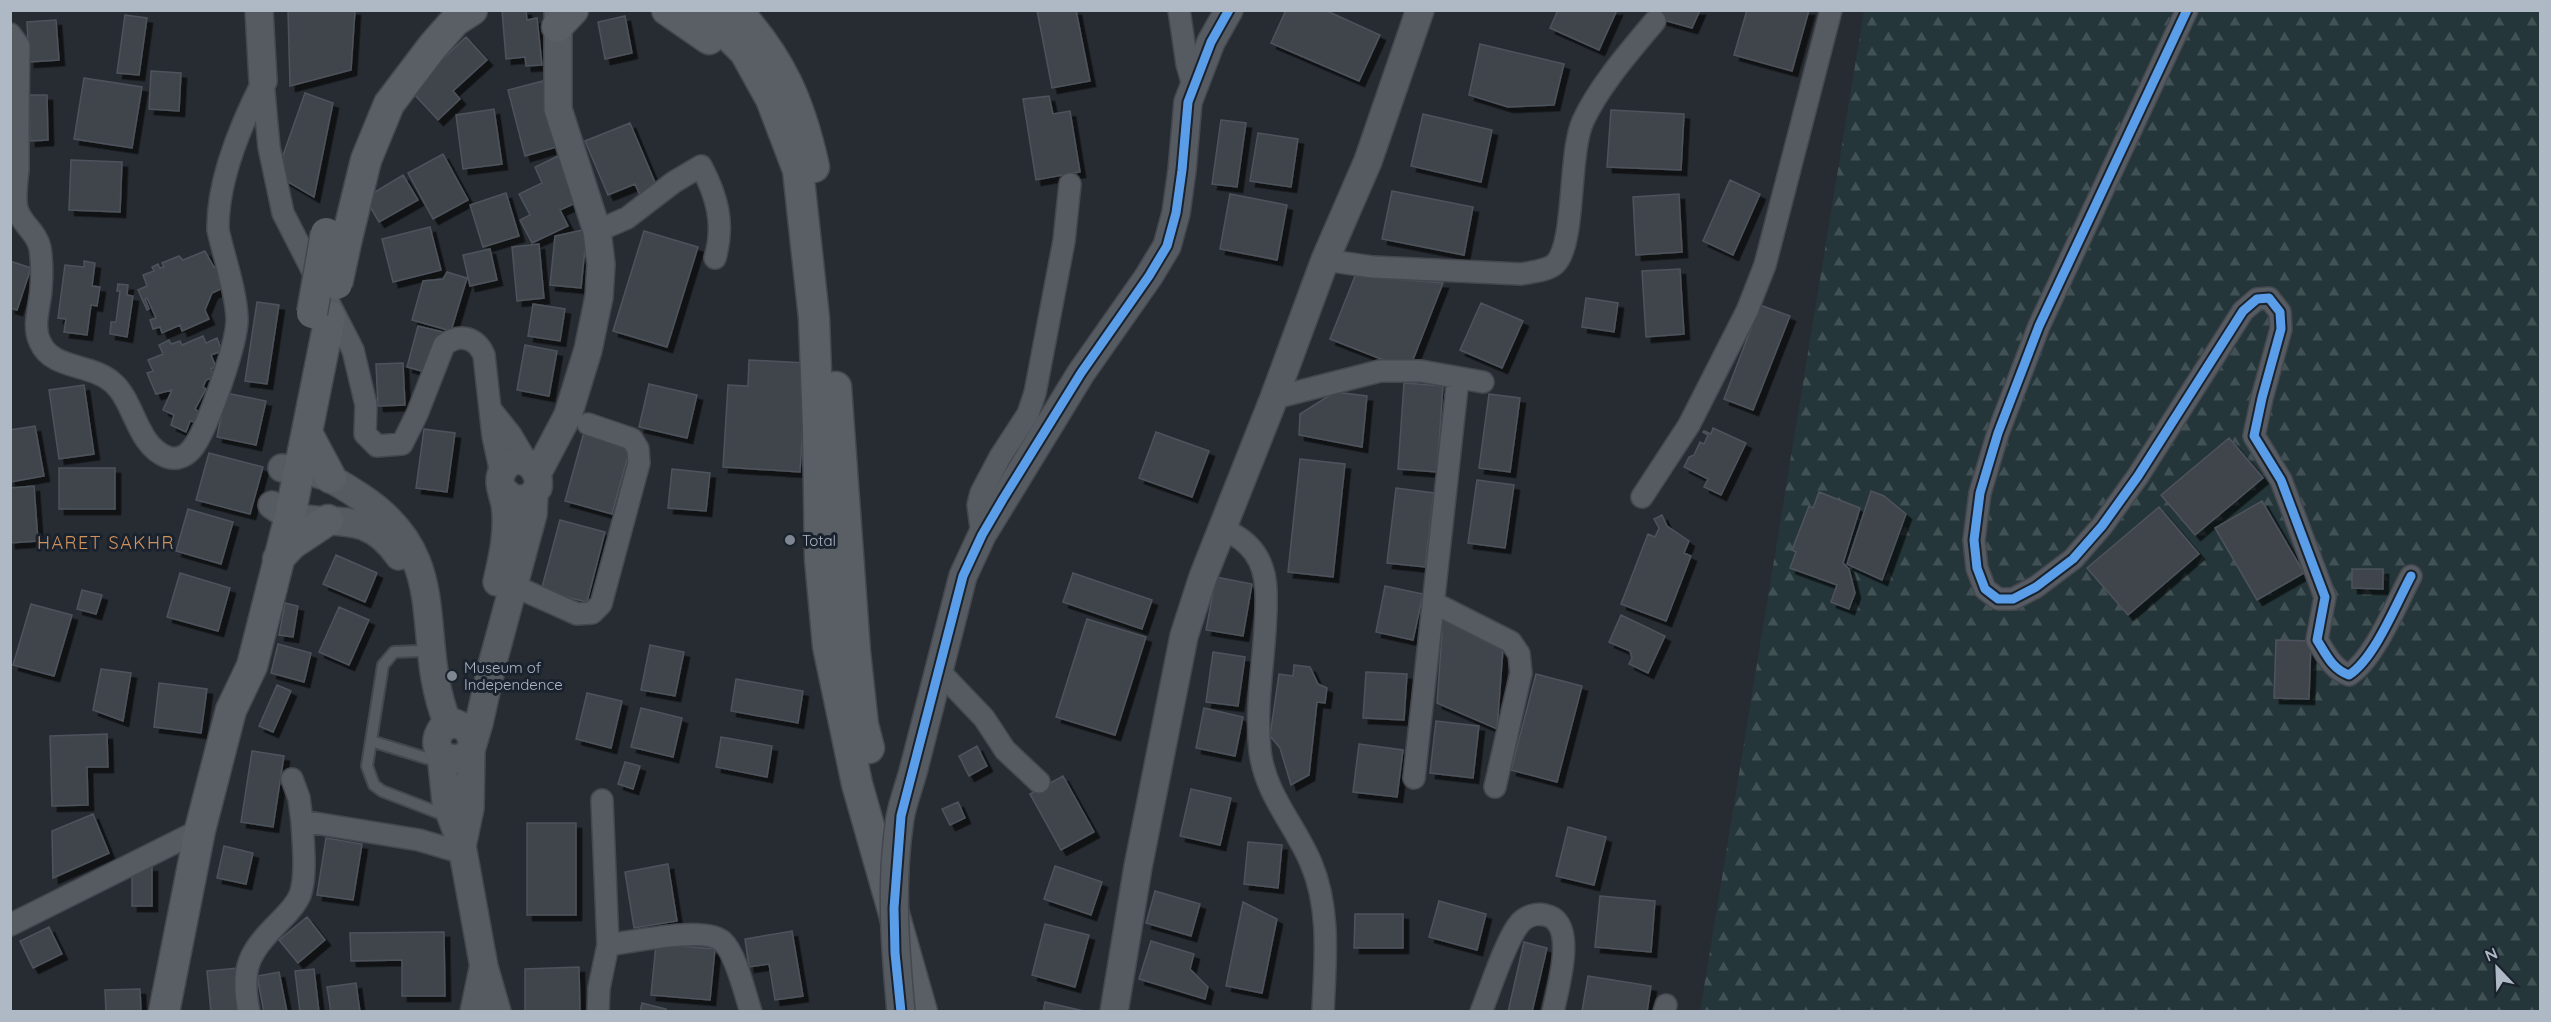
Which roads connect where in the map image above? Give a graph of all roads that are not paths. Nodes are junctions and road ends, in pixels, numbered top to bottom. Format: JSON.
{"nodes":[{"id":1,"x":259,"y":10,"type":"edge"},
{"id":2,"x":443,"y":10,"type":"edge"},
{"id":3,"x":472,"y":10,"type":"edge"},
{"id":4,"x":667,"y":10,"type":"edge"},
{"id":5,"x":697,"y":10,"type":"edge"},
{"id":6,"x":736,"y":10,"type":"edge"},
{"id":7,"x":1179,"y":10,"type":"edge"},
{"id":8,"x":1229,"y":10,"type":"edge"},
{"id":9,"x":1420,"y":10,"type":"edge"},
{"id":10,"x":1831,"y":10,"type":"edge"},
{"id":11,"x":2187,"y":10,"type":"edge"},
{"id":12,"x":563,"y":16,"type":"edge"},
{"id":13,"x":1654,"y":21,"type":"dead end"},
{"id":14,"x":10,"y":34,"type":"edge"},
{"id":15,"x":263,"y":81,"type":"junction"},
{"id":16,"x":1193,"y":85,"type":"junction"},
{"id":17,"x":1070,"y":184,"type":"dead end"},
{"id":18,"x":801,"y":201,"type":"junction"},
{"id":19,"x":14,"y":217,"type":"edge"},
{"id":20,"x":597,"y":231,"type":"junction"},
{"id":21,"x":337,"y":236,"type":"junction"},
{"id":22,"x":715,"y":258,"type":"dead end"},
{"id":23,"x":1325,"y":260,"type":"junction"},
{"id":24,"x":321,"y":315,"type":"junction"},
{"id":25,"x":1458,"y":378,"type":"junction"},
{"id":26,"x":1483,"y":382,"type":"dead end"},
{"id":27,"x":1274,"y":398,"type":"junction"},
{"id":28,"x":491,"y":410,"type":"junction"},
{"id":29,"x":588,"y":424,"type":"dead end"},
{"id":30,"x":307,"y":433,"type":"junction"},
{"id":31,"x":291,"y":469,"type":"junction"},
{"id":32,"x":533,"y":476,"type":"junction"},
{"id":33,"x":331,"y":478,"type":"junction"},
{"id":34,"x":502,"y":481,"type":"junction"},
{"id":35,"x":1642,"y":497,"type":"dead end"},
{"id":36,"x":281,"y":511,"type":"junction"},
{"id":37,"x":328,"y":520,"type":"junction"},
{"id":38,"x":1222,"y":528,"type":"junction"},
{"id":39,"x":982,"y":535,"type":"junction"},
{"id":40,"x":278,"y":559,"type":"junction"},
{"id":41,"x":2411,"y":576,"type":"dead end"},
{"id":42,"x":512,"y":585,"type":"junction"},
{"id":43,"x":1434,"y":603,"type":"junction"},
{"id":44,"x":419,"y":651,"type":"junction"},
{"id":45,"x":938,"y":670,"type":"junction"},
{"id":46,"x":231,"y":710,"type":"junction"},
{"id":47,"x":445,"y":740,"type":"junction"},
{"id":48,"x":371,"y":741,"type":"junction"},
{"id":49,"x":472,"y":746,"type":"junction"},
{"id":50,"x":1414,"y":778,"type":"dead end"},
{"id":51,"x":292,"y":779,"type":"dead end"},
{"id":52,"x":1039,"y":782,"type":"dead end"},
{"id":53,"x":1495,"y":787,"type":"dead end"},
{"id":54,"x":602,"y":800,"type":"dead end"},
{"id":55,"x":450,"y":817,"type":"junction"},
{"id":56,"x":302,"y":821,"type":"junction"},
{"id":57,"x":200,"y":830,"type":"junction"},
{"id":58,"x":463,"y":850,"type":"junction"},
{"id":59,"x":10,"y":926,"type":"edge"},
{"id":60,"x":608,"y":945,"type":"junction"},
{"id":61,"x":484,"y":968,"type":"junction"},
{"id":62,"x":164,"y":1011,"type":"edge"},
{"id":63,"x":249,"y":1011,"type":"edge"},
{"id":64,"x":474,"y":1011,"type":"edge"},
{"id":65,"x":498,"y":1011,"type":"edge"},
{"id":66,"x":598,"y":1011,"type":"edge"},
{"id":67,"x":751,"y":1011,"type":"edge"},
{"id":68,"x":901,"y":1011,"type":"edge"},
{"id":69,"x":922,"y":1011,"type":"edge"},
{"id":70,"x":942,"y":1011,"type":"edge"},
{"id":71,"x":1114,"y":1011,"type":"edge"},
{"id":72,"x":1323,"y":1011,"type":"edge"},
{"id":73,"x":1481,"y":1011,"type":"edge"},
{"id":74,"x":1553,"y":1011,"type":"edge"}],
"edges":[{"from":1,"to":15,"type":"street"},
{"from":2,"to":21,"type":"main road"},
{"from":3,"to":21,"type":"main road"},
{"from":4,"to":18,"type":"main road"},
{"from":5,"to":18,"type":"main road"},
{"from":6,"to":70,"type":"main road"},
{"from":7,"to":16,"type":"street"},
{"from":8,"to":16,"type":"street"},
{"from":9,"to":23,"type":"street"},
{"from":10,"to":35,"type":"street"},
{"from":11,"to":41,"type":"street"},
{"from":12,"to":20,"type":"street"},
{"from":13,"to":23,"type":"street"},
{"from":14,"to":19,"type":"street"},
{"from":15,"to":19,"type":"street"},
{"from":15,"to":28,"type":"street"},
{"from":16,"to":39,"type":"street"},
{"from":17,"to":39,"type":"street"},
{"from":18,"to":69,"type":"main road"},
{"from":20,"to":22,"type":"street"},
{"from":20,"to":32,"type":"street"},
{"from":21,"to":24,"type":"main road","bridge":true},
{"from":23,"to":27,"type":"street"},
{"from":24,"to":30,"type":"main road"},
{"from":24,"to":31,"type":"main road"},
{"from":25,"to":26,"type":"street"},
{"from":25,"to":27,"type":"street"},
{"from":25,"to":43,"type":"street"},
{"from":27,"to":38,"type":"street"},
{"from":28,"to":32,"type":"street"},
{"from":28,"to":34,"type":"street"},
{"from":29,"to":42,"type":"street"},
{"from":30,"to":31,"type":"main road"},
{"from":30,"to":33,"type":"main road"},
{"from":31,"to":33,"type":"street"},
{"from":31,"to":36,"type":"main road"},
{"from":32,"to":34,"type":"street"},
{"from":32,"to":34,"type":"street"},
{"from":32,"to":42,"type":"street"},
{"from":33,"to":47,"type":"street"},
{"from":34,"to":47,"type":"street"},
{"from":36,"to":37,"type":"street"},
{"from":36,"to":40,"type":"main road"},
{"from":36,"to":46,"type":"main road"},
{"from":37,"to":40,"type":"main road"},
{"from":37,"to":44,"type":"street"},
{"from":38,"to":71,"type":"street"},
{"from":38,"to":72,"type":"street"},
{"from":39,"to":45,"type":"street"},
{"from":40,"to":46,"type":"main road"},
{"from":42,"to":49,"type":"street"},
{"from":43,"to":50,"type":"street"},
{"from":43,"to":53,"type":"street"},
{"from":44,"to":47,"type":"street"},
{"from":44,"to":48,"type":"lane"},
{"from":45,"to":52,"type":"street"},
{"from":45,"to":68,"type":"street","bridge":true},
{"from":46,"to":57,"type":"main road"},
{"from":47,"to":48,"type":"lane"},
{"from":47,"to":49,"type":"street"},
{"from":47,"to":55,"type":"street"},
{"from":48,"to":55,"type":"lane"},
{"from":49,"to":58,"type":"street"},
{"from":51,"to":56,"type":"street"},
{"from":54,"to":60,"type":"street"},
{"from":55,"to":58,"type":"street"},
{"from":56,"to":58,"type":"street"},
{"from":56,"to":63,"type":"street"},
{"from":57,"to":59,"type":"street"},
{"from":57,"to":62,"type":"main road"},
{"from":58,"to":61,"type":"street"},
{"from":60,"to":66,"type":"street"},
{"from":60,"to":67,"type":"street"},
{"from":61,"to":64,"type":"street"},
{"from":61,"to":65,"type":"street"},
{"from":73,"to":74,"type":"street"}]}
